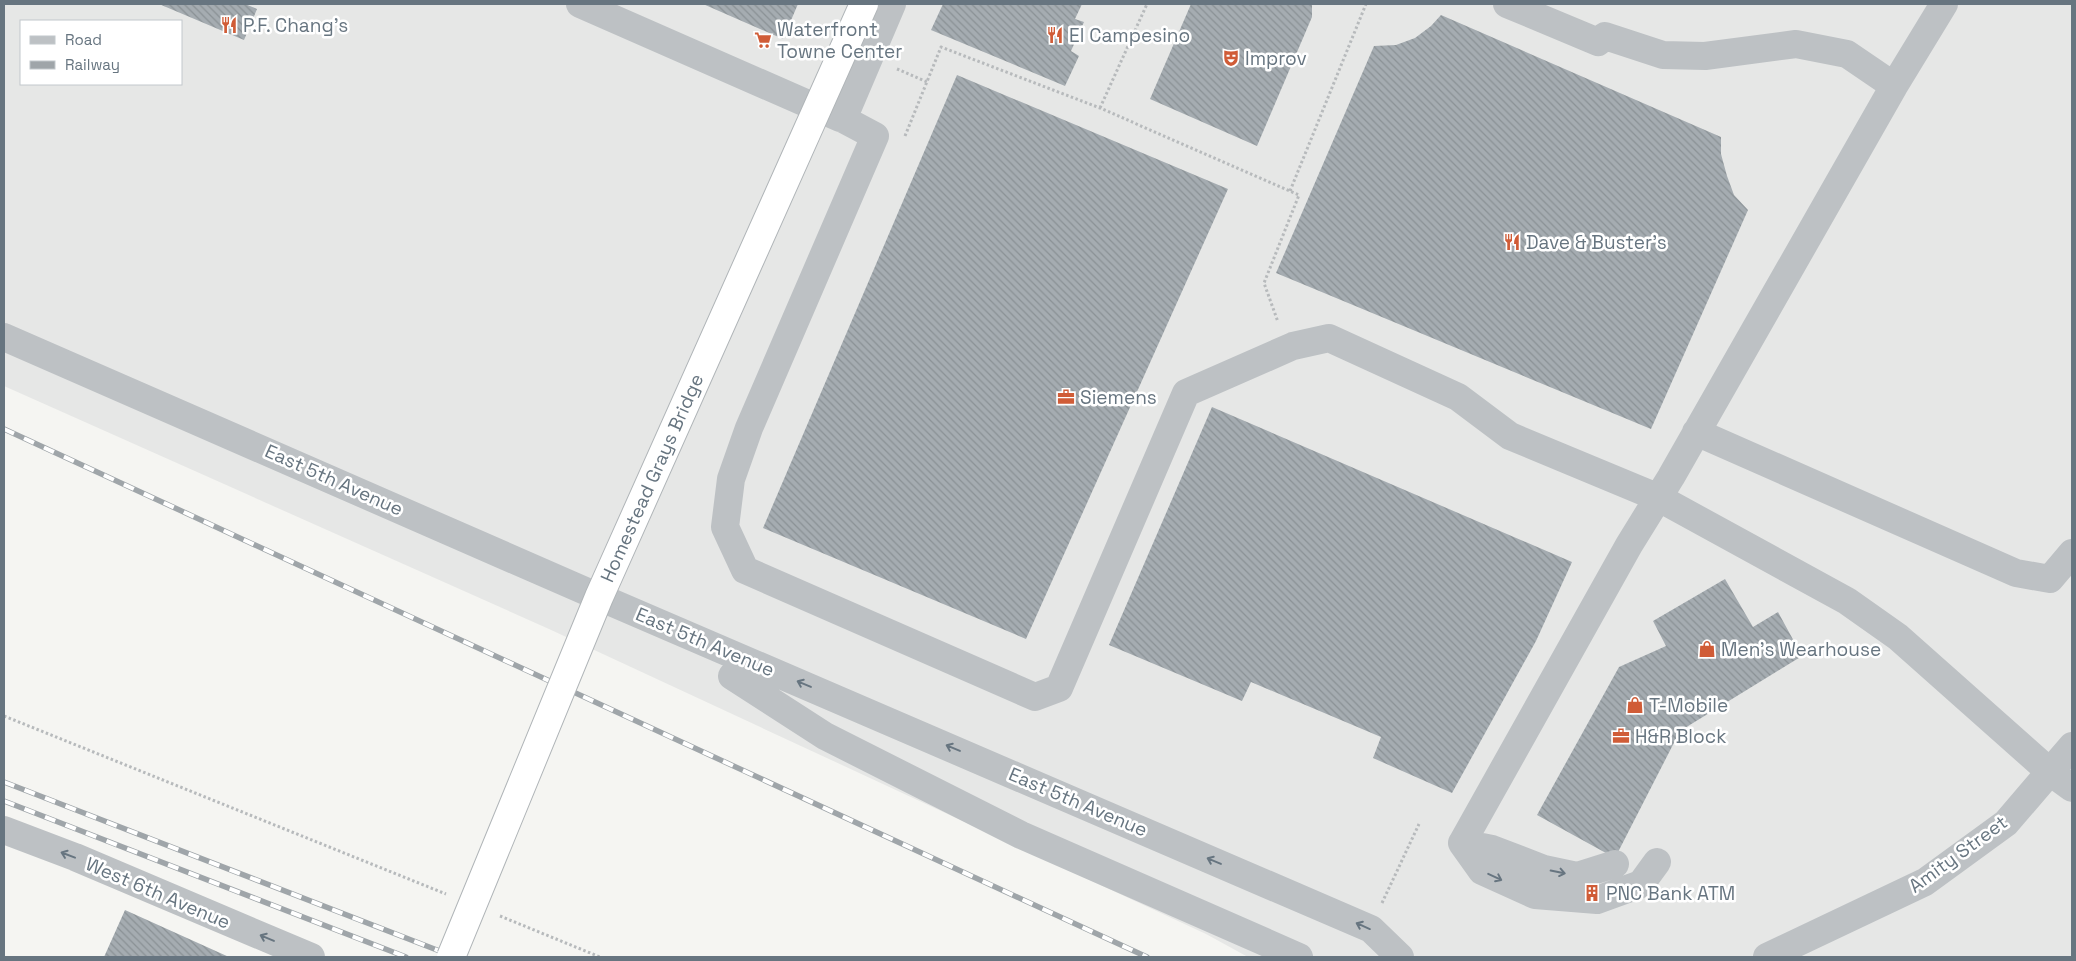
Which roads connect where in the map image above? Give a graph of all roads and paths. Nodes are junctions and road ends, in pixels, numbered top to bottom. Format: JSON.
{"nodes":[{"id":1,"x":580,"y":4,"type":"edge"},
{"id":2,"x":864,"y":4,"type":"edge"},
{"id":3,"x":892,"y":4,"type":"edge"},
{"id":4,"x":1147,"y":4,"type":"edge"},
{"id":5,"x":1366,"y":4,"type":"edge"},
{"id":6,"x":1507,"y":4,"type":"edge"},
{"id":7,"x":1944,"y":4,"type":"edge"},
{"id":8,"x":900,"y":62,"type":"dead end"},
{"id":9,"x":927,"y":82,"type":"junction"},
{"id":10,"x":1894,"y":86,"type":"junction"},
{"id":11,"x":1100,"y":108,"type":"junction"},
{"id":12,"x":843,"y":119,"type":"junction"},
{"id":13,"x":903,"y":140,"type":"dead end"},
{"id":14,"x":1290,"y":191,"type":"junction"},
{"id":15,"x":1279,"y":324,"type":"dead end"},
{"id":16,"x":4,"y":337,"type":"edge"},
{"id":17,"x":1696,"y":432,"type":"junction"},
{"id":18,"x":1659,"y":498,"type":"junction"},
{"id":19,"x":2072,"y":553,"type":"edge"},
{"id":20,"x":599,"y":598,"type":"junction"},
{"id":21,"x":732,"y":676,"type":"dead end"},
{"id":22,"x":4,"y":716,"type":"edge"},
{"id":23,"x":2072,"y":746,"type":"edge"},
{"id":24,"x":2050,"y":772,"type":"junction"},
{"id":25,"x":2072,"y":788,"type":"edge"},
{"id":26,"x":1419,"y":824,"type":"dead end"},
{"id":27,"x":4,"y":830,"type":"edge"},
{"id":28,"x":1462,"y":843,"type":"junction"},
{"id":29,"x":1657,"y":862,"type":"dead end"},
{"id":30,"x":1616,"y":864,"type":"dead end"},
{"id":31,"x":454,"y":898,"type":"dead end"},
{"id":32,"x":1381,"y":906,"type":"dead end"},
{"id":33,"x":492,"y":913,"type":"dead end"},
{"id":34,"x":312,"y":957,"type":"edge"},
{"id":35,"x":451,"y":957,"type":"edge"},
{"id":36,"x":600,"y":957,"type":"edge"},
{"id":37,"x":1299,"y":957,"type":"edge"},
{"id":38,"x":1400,"y":957,"type":"edge"},
{"id":39,"x":1767,"y":957,"type":"edge"}],
"edges":[{"from":1,"to":12,"type":"street"},
{"from":2,"to":20,"type":"main road","name":"Homestead Grays Bridge","bridge":true},
{"from":3,"to":12,"type":"street"},
{"from":4,"to":11,"type":"path"},
{"from":5,"to":14,"type":"path"},
{"from":6,"to":10,"type":"street"},
{"from":7,"to":10,"type":"street"},
{"from":8,"to":9,"type":"path"},
{"from":9,"to":11,"type":"path"},
{"from":9,"to":13,"type":"path"},
{"from":10,"to":17,"type":"street"},
{"from":11,"to":14,"type":"path"},
{"from":12,"to":18,"type":"street"},
{"from":14,"to":15,"type":"path"},
{"from":16,"to":20,"type":"street","name":"East 5th Avenue"},
{"from":17,"to":18,"type":"street"},
{"from":17,"to":19,"type":"street"},
{"from":18,"to":24,"type":"street"},
{"from":18,"to":28,"type":"street"},
{"from":20,"to":35,"type":"main road","name":"Homestead Grays Bridge","bridge":true},
{"from":38,"to":20,"type":"street","name":"East 5th Avenue","one_way":true},
{"from":21,"to":37,"type":"street"},
{"from":22,"to":31,"type":"path"},
{"from":23,"to":24,"type":"street","name":"Amity Street"},
{"from":24,"to":25,"type":"street"},
{"from":24,"to":39,"type":"street","name":"Amity Street"},
{"from":26,"to":32,"type":"path"},
{"from":34,"to":27,"type":"street","name":"West 6th Avenue","one_way":true},
{"from":28,"to":29,"type":"street","one_way":true},
{"from":28,"to":30,"type":"street","one_way":true},
{"from":33,"to":36,"type":"path"}]}
